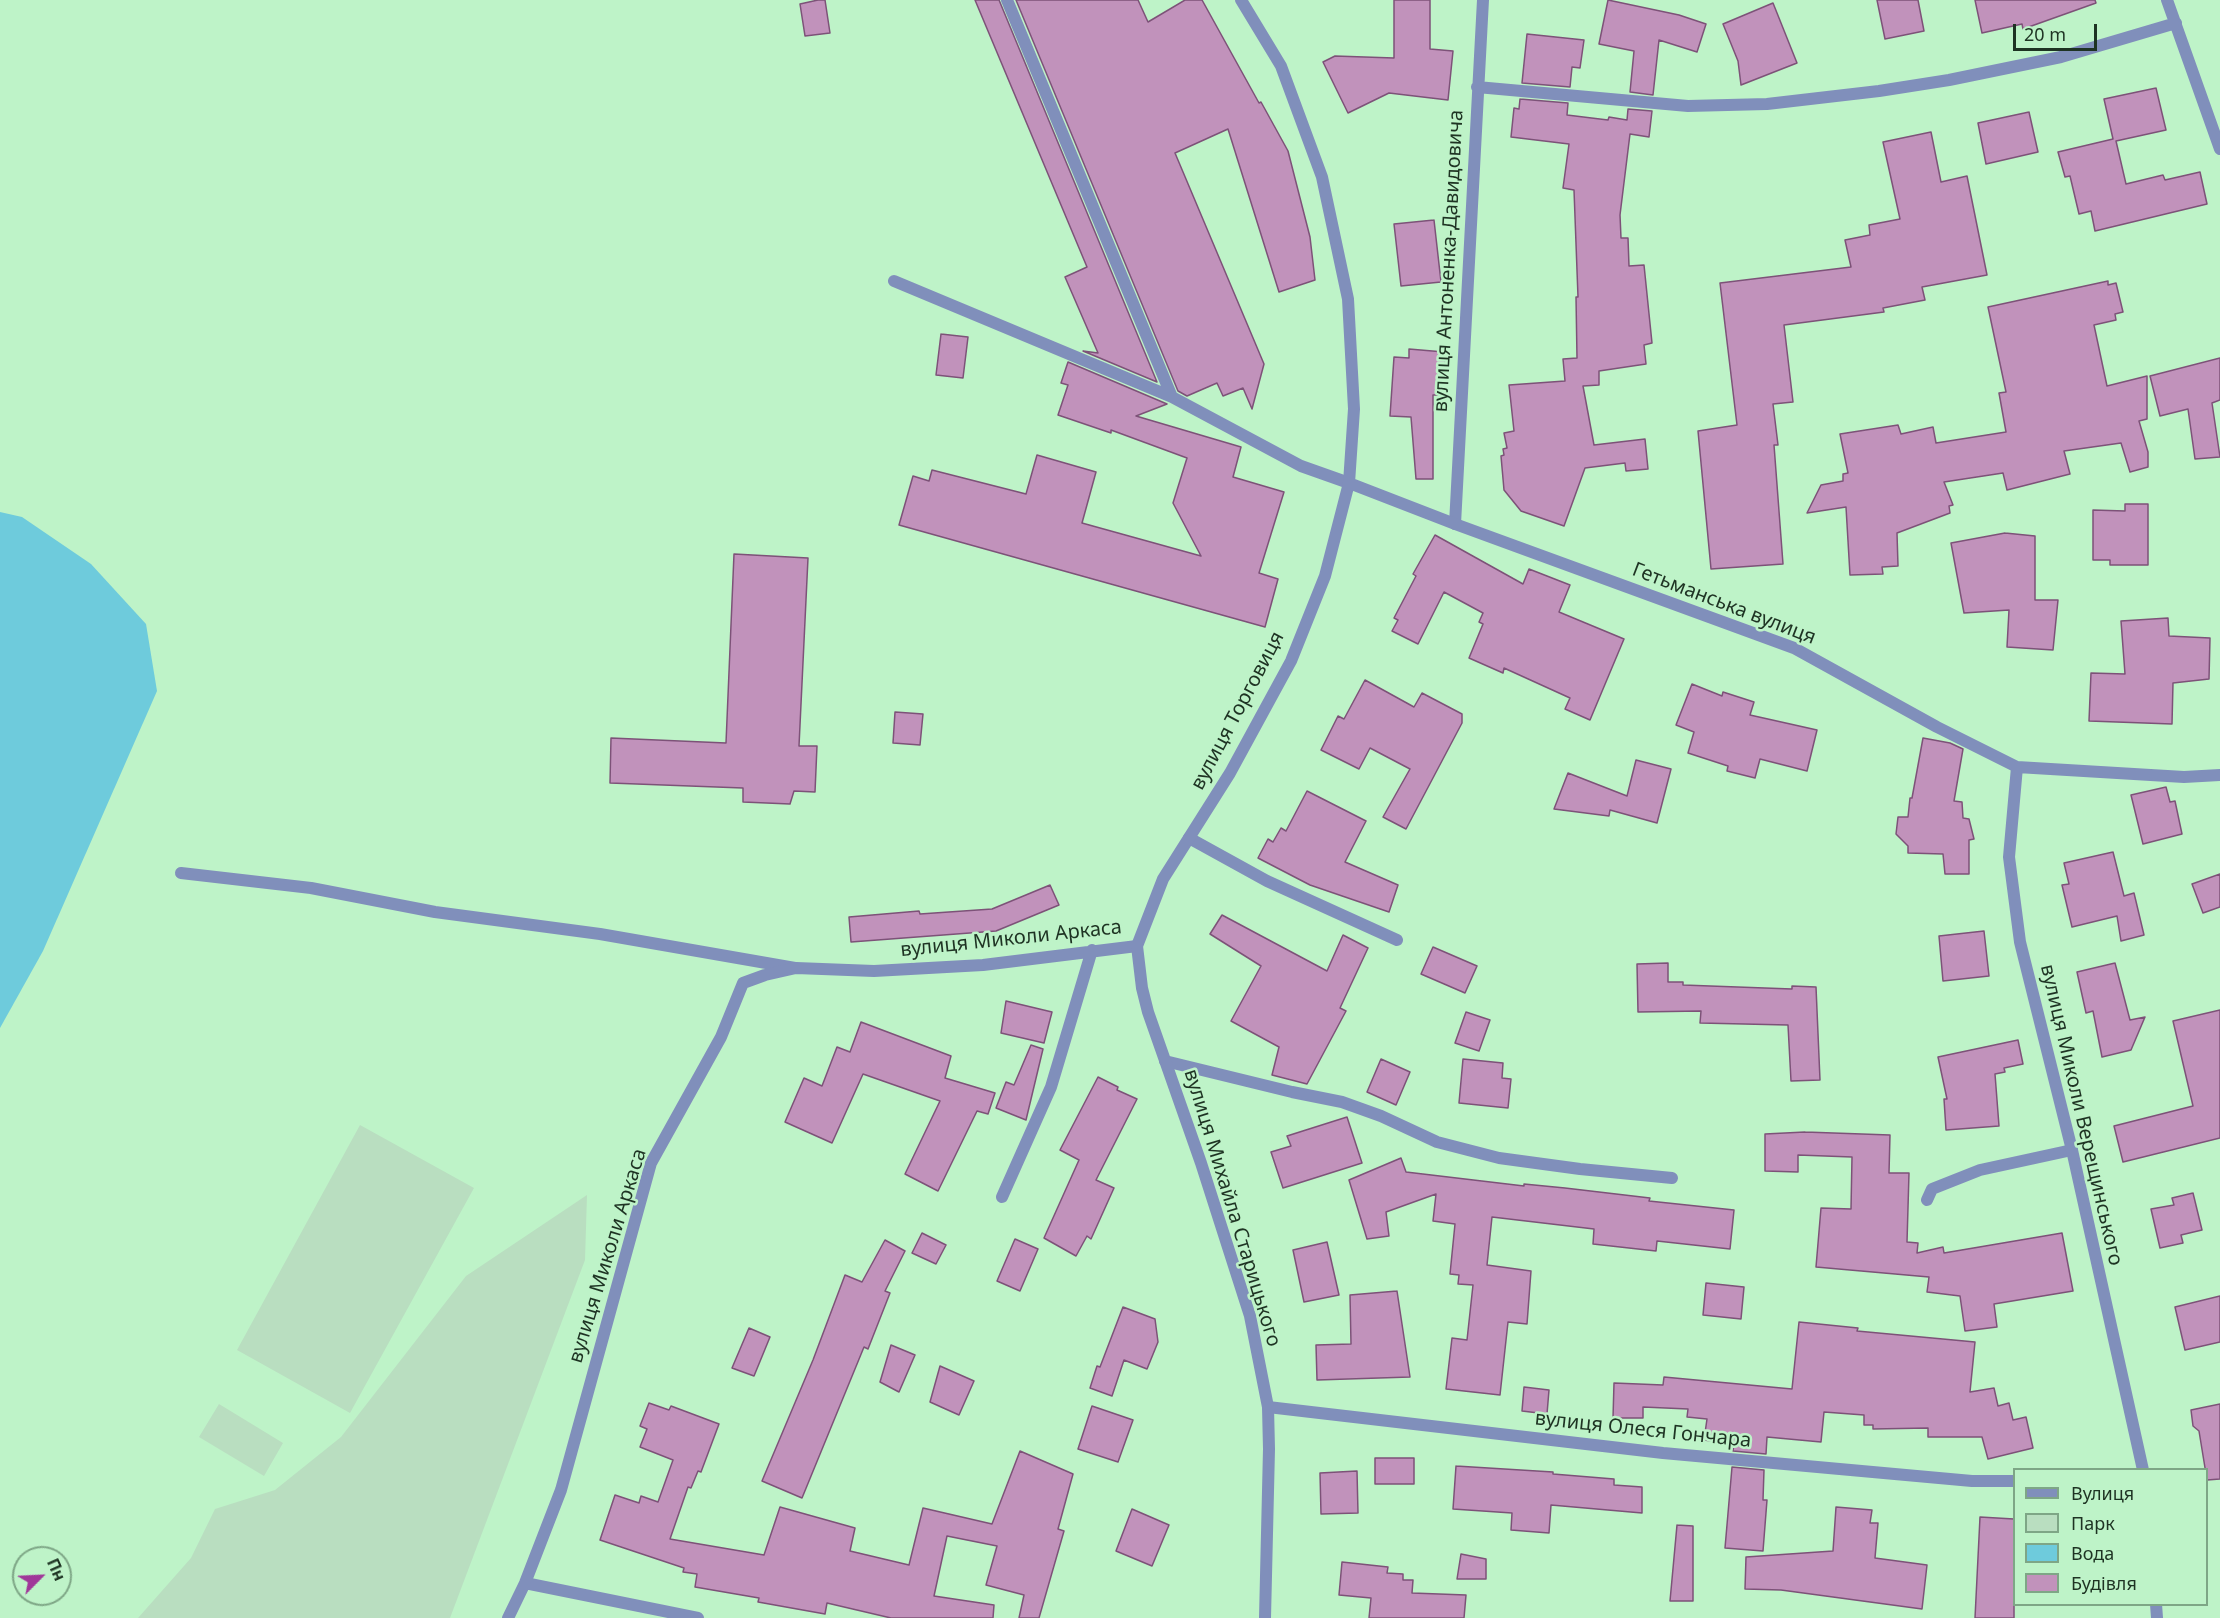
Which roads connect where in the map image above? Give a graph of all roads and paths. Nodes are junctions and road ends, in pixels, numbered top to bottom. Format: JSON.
{"nodes":[{"id":1,"x":1007,"y":0,"type":"edge"},
{"id":2,"x":1241,"y":0,"type":"edge"},
{"id":3,"x":1483,"y":0,"type":"edge"},
{"id":4,"x":2167,"y":0,"type":"edge"},
{"id":5,"x":2176,"y":23,"type":"junction"},
{"id":6,"x":1477,"y":87,"type":"junction"},
{"id":7,"x":2220,"y":149,"type":"edge"},
{"id":8,"x":894,"y":281,"type":"dead end"},
{"id":9,"x":1172,"y":397,"type":"junction"},
{"id":10,"x":1349,"y":483,"type":"junction"},
{"id":11,"x":1455,"y":524,"type":"junction"},
{"id":12,"x":2017,"y":767,"type":"junction"},
{"id":13,"x":2220,"y":776,"type":"edge"},
{"id":14,"x":1189,"y":838,"type":"junction"},
{"id":15,"x":181,"y":873,"type":"dead end"},
{"id":16,"x":1397,"y":940,"type":"dead end"},
{"id":17,"x":1137,"y":946,"type":"junction"},
{"id":18,"x":1092,"y":950,"type":"junction"},
{"id":19,"x":796,"y":968,"type":"junction"},
{"id":20,"x":1165,"y":1061,"type":"junction"},
{"id":21,"x":2072,"y":1150,"type":"junction"},
{"id":22,"x":1672,"y":1178,"type":"dead end"},
{"id":23,"x":1002,"y":1197,"type":"dead end"},
{"id":24,"x":1927,"y":1200,"type":"dead end"},
{"id":25,"x":1268,"y":1407,"type":"junction"},
{"id":26,"x":2143,"y":1468,"type":"edge"},
{"id":27,"x":2013,"y":1480,"type":"edge"},
{"id":28,"x":525,"y":1583,"type":"junction"},
{"id":29,"x":508,"y":1618,"type":"edge"},
{"id":30,"x":698,"y":1618,"type":"edge"},
{"id":31,"x":1265,"y":1618,"type":"edge"}],
"edges":[{"from":1,"to":9,"type":"street"},
{"from":2,"to":10,"type":"street","name":"вулиця Торговиця"},
{"from":3,"to":6,"type":"street","name":"вулиця Антоненка-Давидовича"},
{"from":4,"to":5,"type":"street"},
{"from":5,"to":6,"type":"street"},
{"from":5,"to":7,"type":"street"},
{"from":6,"to":11,"type":"street","name":"вулиця Антоненка-Давидовича"},
{"from":8,"to":9,"type":"street","name":"Гетьманська вулиця"},
{"from":9,"to":10,"type":"street","name":"Гетьманська вулиця"},
{"from":10,"to":11,"type":"street","name":"Гетьманська вулиця"},
{"from":10,"to":14,"type":"street","name":"вулиця Торговиця"},
{"from":11,"to":12,"type":"street","name":"Гетьманська вулиця"},
{"from":12,"to":13,"type":"street","name":"Гетьманська вулиця"},
{"from":12,"to":21,"type":"street","name":"вулиця Миколи Верещинського"},
{"from":14,"to":16,"type":"street"},
{"from":14,"to":17,"type":"street","name":"вулиця Торговиця"},
{"from":15,"to":19,"type":"street"},
{"from":17,"to":18,"type":"street","name":"вулиця Миколи Аркаса"},
{"from":17,"to":20,"type":"street","name":"вулиця Михайла Старицького"},
{"from":18,"to":19,"type":"street","name":"вулиця Миколи Аркаса"},
{"from":18,"to":23,"type":"street"},
{"from":19,"to":28,"type":"street","name":"вулиця Миколи Аркаса"},
{"from":20,"to":22,"type":"street","name":"вулиця Михайла Старицького"},
{"from":20,"to":25,"type":"street","name":"вулиця Михайла Старицького"},
{"from":21,"to":24,"type":"street"},
{"from":21,"to":26,"type":"street","name":"вулиця Миколи Верещинського"},
{"from":25,"to":27,"type":"street","name":"вулиця Олеся Гончара"},
{"from":25,"to":31,"type":"street","name":"вулиця Михайла Старицького"},
{"from":28,"to":29,"type":"street","name":"вулиця Миколи Аркаса"},
{"from":28,"to":30,"type":"street"}]}
